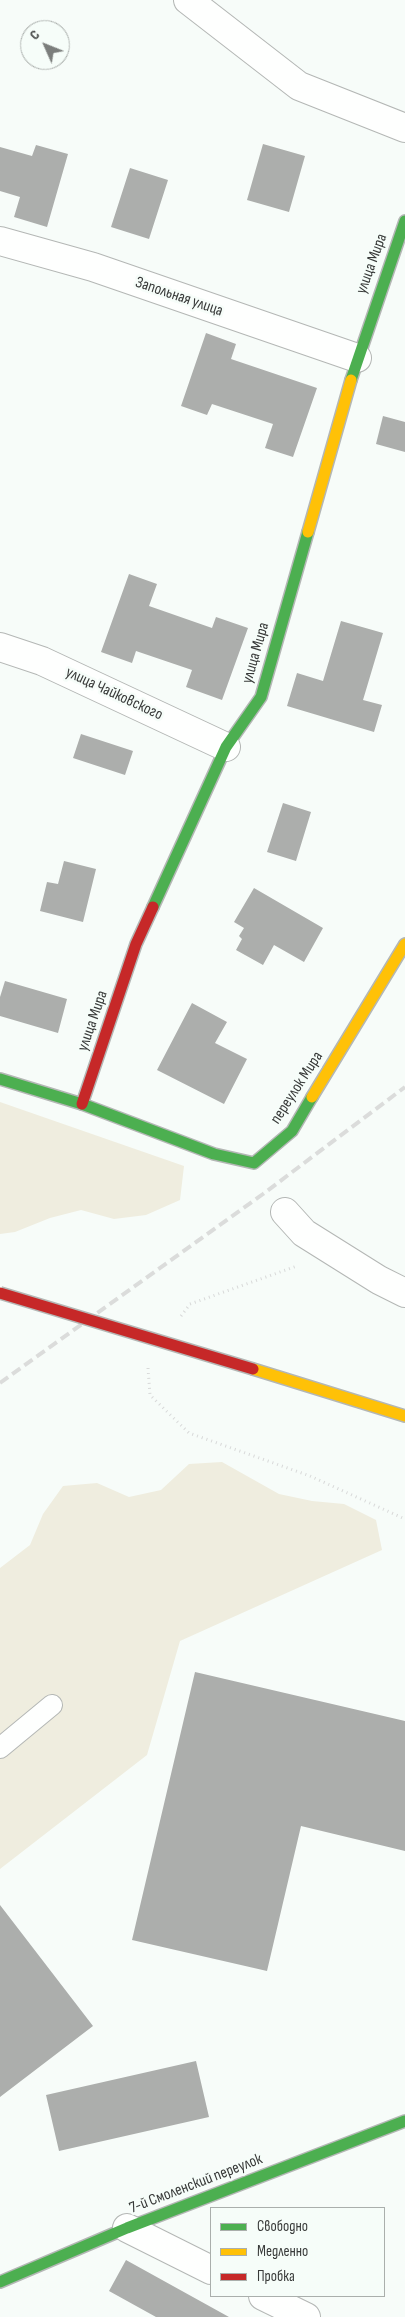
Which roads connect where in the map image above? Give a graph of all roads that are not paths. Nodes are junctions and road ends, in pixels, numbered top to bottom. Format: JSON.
{"nodes":[{"id":1,"x":188,"y":0,"type":"edge"},
{"id":2,"x":405,"y":128,"type":"edge"},
{"id":3,"x":405,"y":221,"type":"edge"},
{"id":4,"x":0,"y":241,"type":"edge"},
{"id":5,"x":356,"y":358,"type":"junction"},
{"id":6,"x":0,"y":647,"type":"edge"},
{"id":7,"x":226,"y":747,"type":"junction"},
{"id":8,"x":405,"y":944,"type":"edge"},
{"id":9,"x":0,"y":1080,"type":"edge"},
{"id":10,"x":82,"y":1104,"type":"junction"},
{"id":11,"x":285,"y":1212,"type":"dead end"},
{"id":12,"x":0,"y":1293,"type":"edge"},
{"id":13,"x":405,"y":1293,"type":"edge"},
{"id":14,"x":405,"y":1416,"type":"edge"},
{"id":15,"x":52,"y":1705,"type":"dead end"},
{"id":16,"x":0,"y":1748,"type":"edge"},
{"id":17,"x":405,"y":2121,"type":"edge"},
{"id":18,"x":127,"y":2228,"type":"junction"},
{"id":19,"x":210,"y":2270,"type":"edge"},
{"id":20,"x":0,"y":2282,"type":"edge"},
{"id":21,"x":265,"y":2297,"type":"edge"},
{"id":22,"x":306,"y":2317,"type":"edge"}],
"edges":[{"from":1,"to":2,"type":"street"},
{"from":3,"to":5,"type":"street","name":"улица Мира"},
{"from":4,"to":5,"type":"street","name":"Запольная улица"},
{"from":5,"to":7,"type":"street","name":"улица Мира"},
{"from":6,"to":7,"type":"street","name":"улица Чайковского"},
{"from":7,"to":10,"type":"street","name":"улица Мира"},
{"from":8,"to":10,"type":"street","name":"переулок Мира"},
{"from":9,"to":10,"type":"street"},
{"from":11,"to":13,"type":"street"},
{"from":12,"to":14,"type":"street","bridge":true},
{"from":15,"to":16,"type":"lane"},
{"from":17,"to":18,"type":"street","name":"7-й Смоленский переулок"},
{"from":18,"to":19,"type":"street"},
{"from":18,"to":20,"type":"street","name":"7-й Смоленский переулок"},
{"from":21,"to":22,"type":"street"}]}
